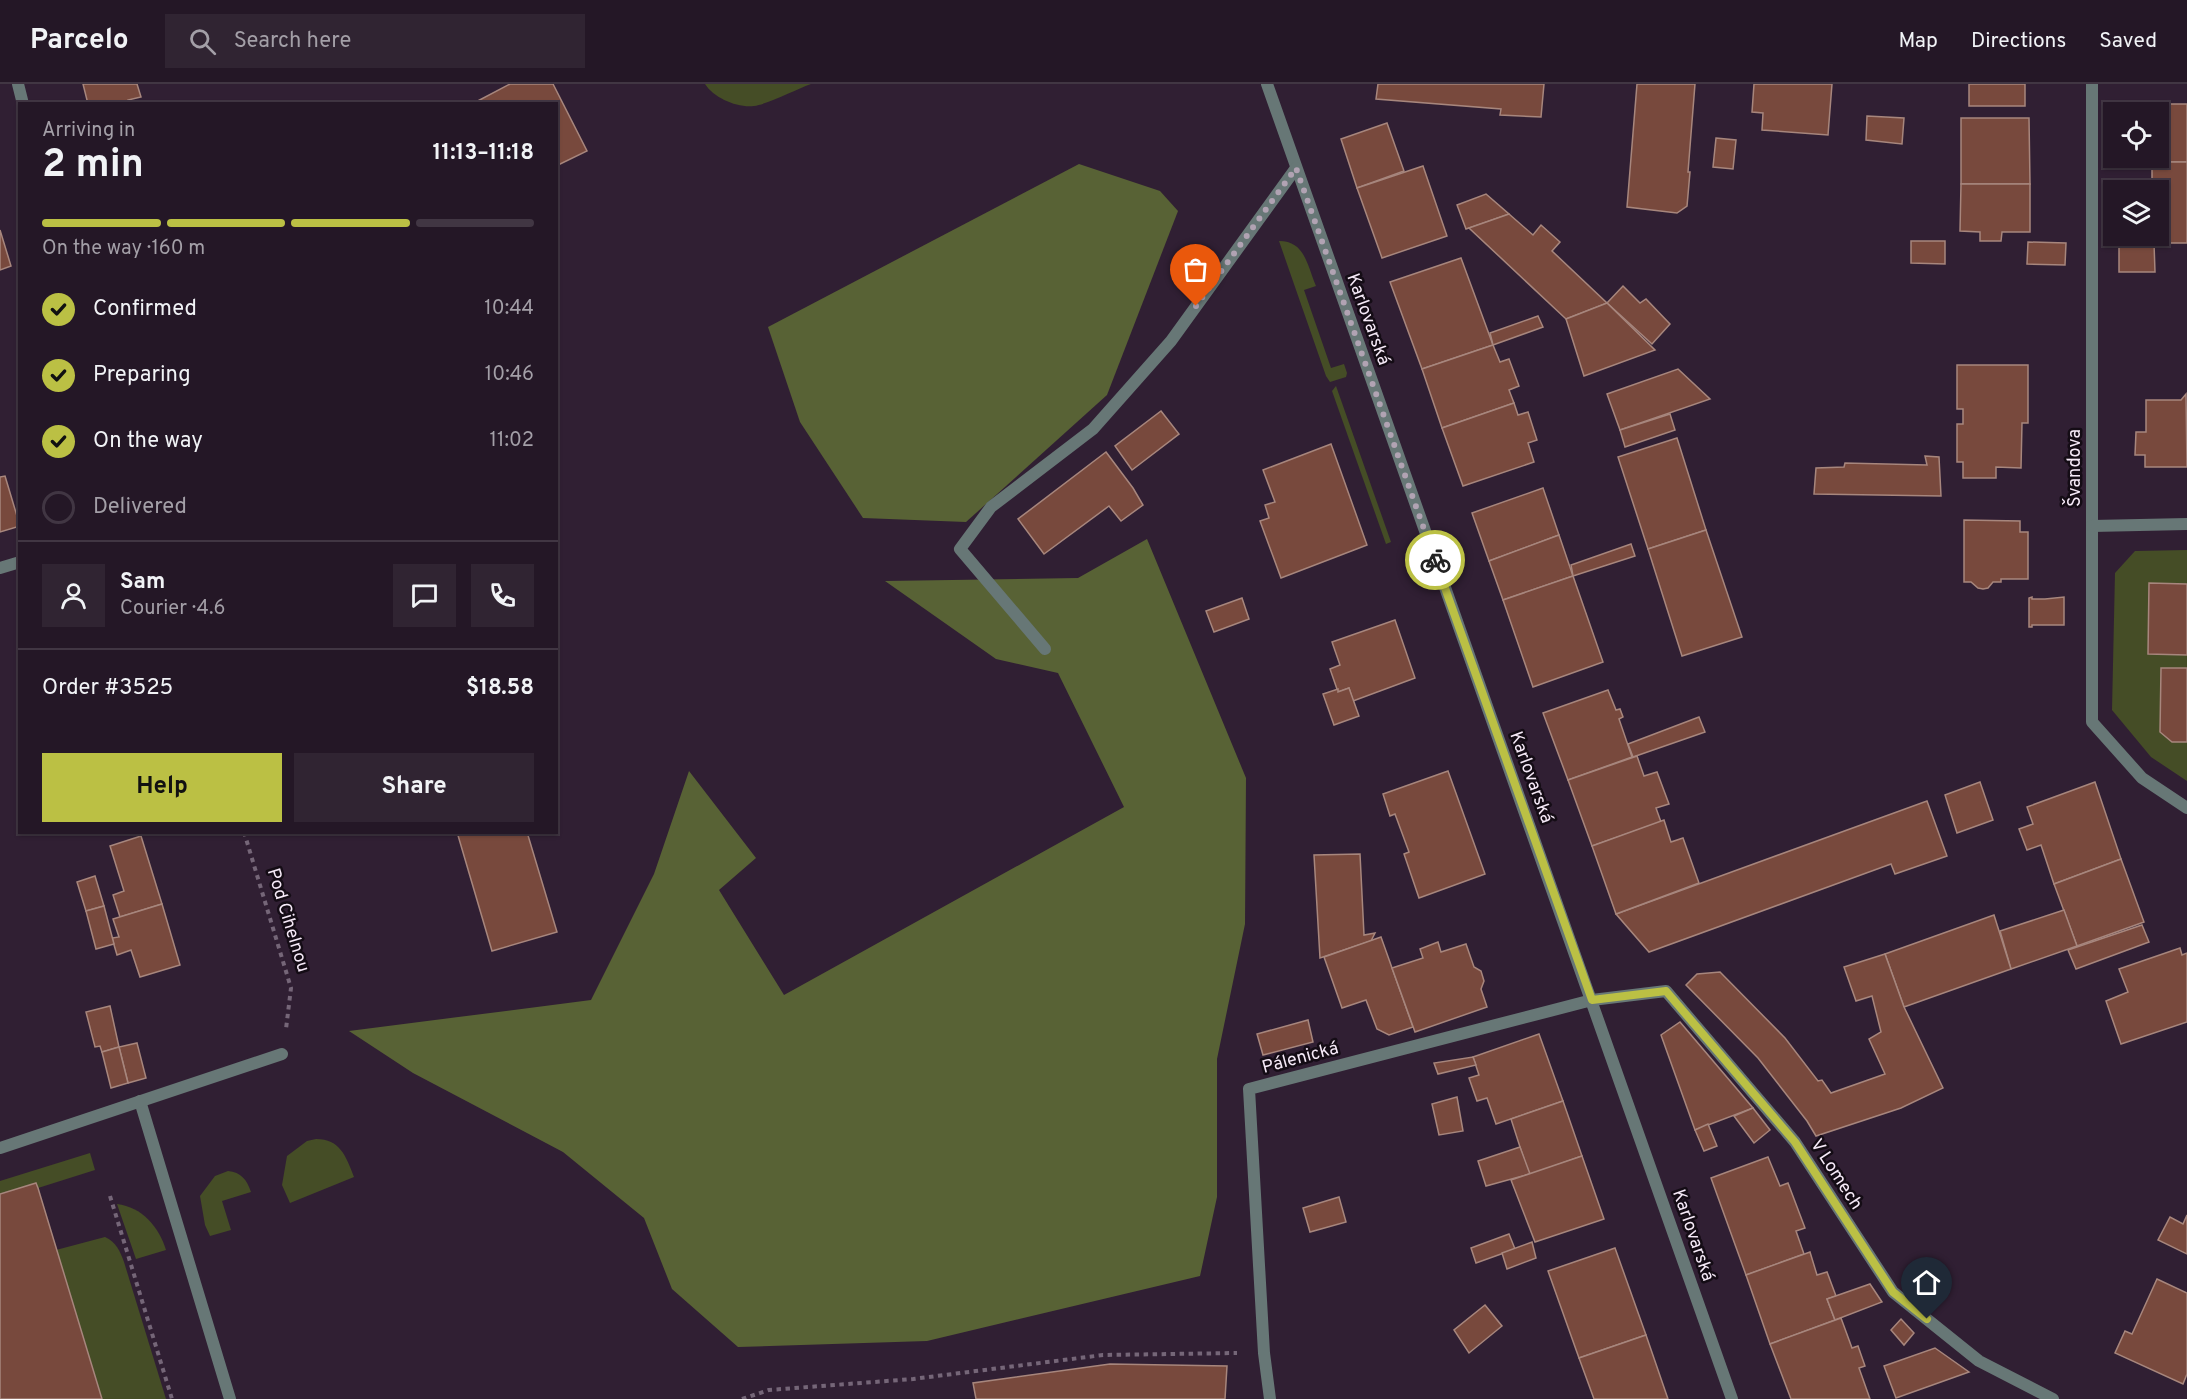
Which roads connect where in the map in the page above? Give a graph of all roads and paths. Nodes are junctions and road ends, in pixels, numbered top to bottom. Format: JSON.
{"nodes":[{"id":1,"x":18,"y":84,"type":"edge"},
{"id":2,"x":1267,"y":84,"type":"edge"},
{"id":3,"x":2092,"y":84,"type":"edge"},
{"id":4,"x":22,"y":102,"type":"edge"},
{"id":5,"x":1296,"y":168,"type":"junction"},
{"id":6,"x":2187,"y":525,"type":"edge"},
{"id":7,"x":2092,"y":526,"type":"junction"},
{"id":8,"x":18,"y":563,"type":"edge"},
{"id":9,"x":0,"y":568,"type":"edge"},
{"id":10,"x":1045,"y":649,"type":"dead end"},
{"id":11,"x":2187,"y":808,"type":"edge"},
{"id":12,"x":245,"y":834,"type":"edge"},
{"id":13,"x":1592,"y":1000,"type":"junction"},
{"id":14,"x":282,"y":1054,"type":"joint"},
{"id":15,"x":140,"y":1101,"type":"junction"},
{"id":16,"x":0,"y":1148,"type":"edge"},
{"id":17,"x":110,"y":1196,"type":"dead end"},
{"id":18,"x":1264,"y":1353,"type":"junction"},
{"id":19,"x":172,"y":1399,"type":"edge"},
{"id":20,"x":230,"y":1399,"type":"edge"},
{"id":21,"x":742,"y":1399,"type":"edge"},
{"id":22,"x":1270,"y":1399,"type":"edge"},
{"id":23,"x":1732,"y":1399,"type":"edge"},
{"id":24,"x":2053,"y":1399,"type":"edge"}],
"edges":[{"from":1,"to":4,"type":"street"},
{"from":2,"to":5,"type":"street","name":"Karlovarská"},
{"from":3,"to":7,"type":"street","name":"Švandova"},
{"from":5,"to":10,"type":"street"},
{"from":5,"to":13,"type":"street","name":"Karlovarská"},
{"from":6,"to":7,"type":"street"},
{"from":7,"to":11,"type":"street","name":"Švandova"},
{"from":8,"to":9,"type":"street"},
{"from":12,"to":14,"type":"path","name":"Pod Cihelnou"},
{"from":13,"to":18,"type":"street","name":"Pálenická"},
{"from":13,"to":23,"type":"street","name":"Karlovarská"},
{"from":13,"to":24,"type":"street","name":"V Lomech"},
{"from":14,"to":15,"type":"street"},
{"from":15,"to":16,"type":"street"},
{"from":15,"to":20,"type":"street"},
{"from":17,"to":19,"type":"path"},
{"from":18,"to":21,"type":"path"},
{"from":18,"to":22,"type":"street","name":"Pálenická"}]}
